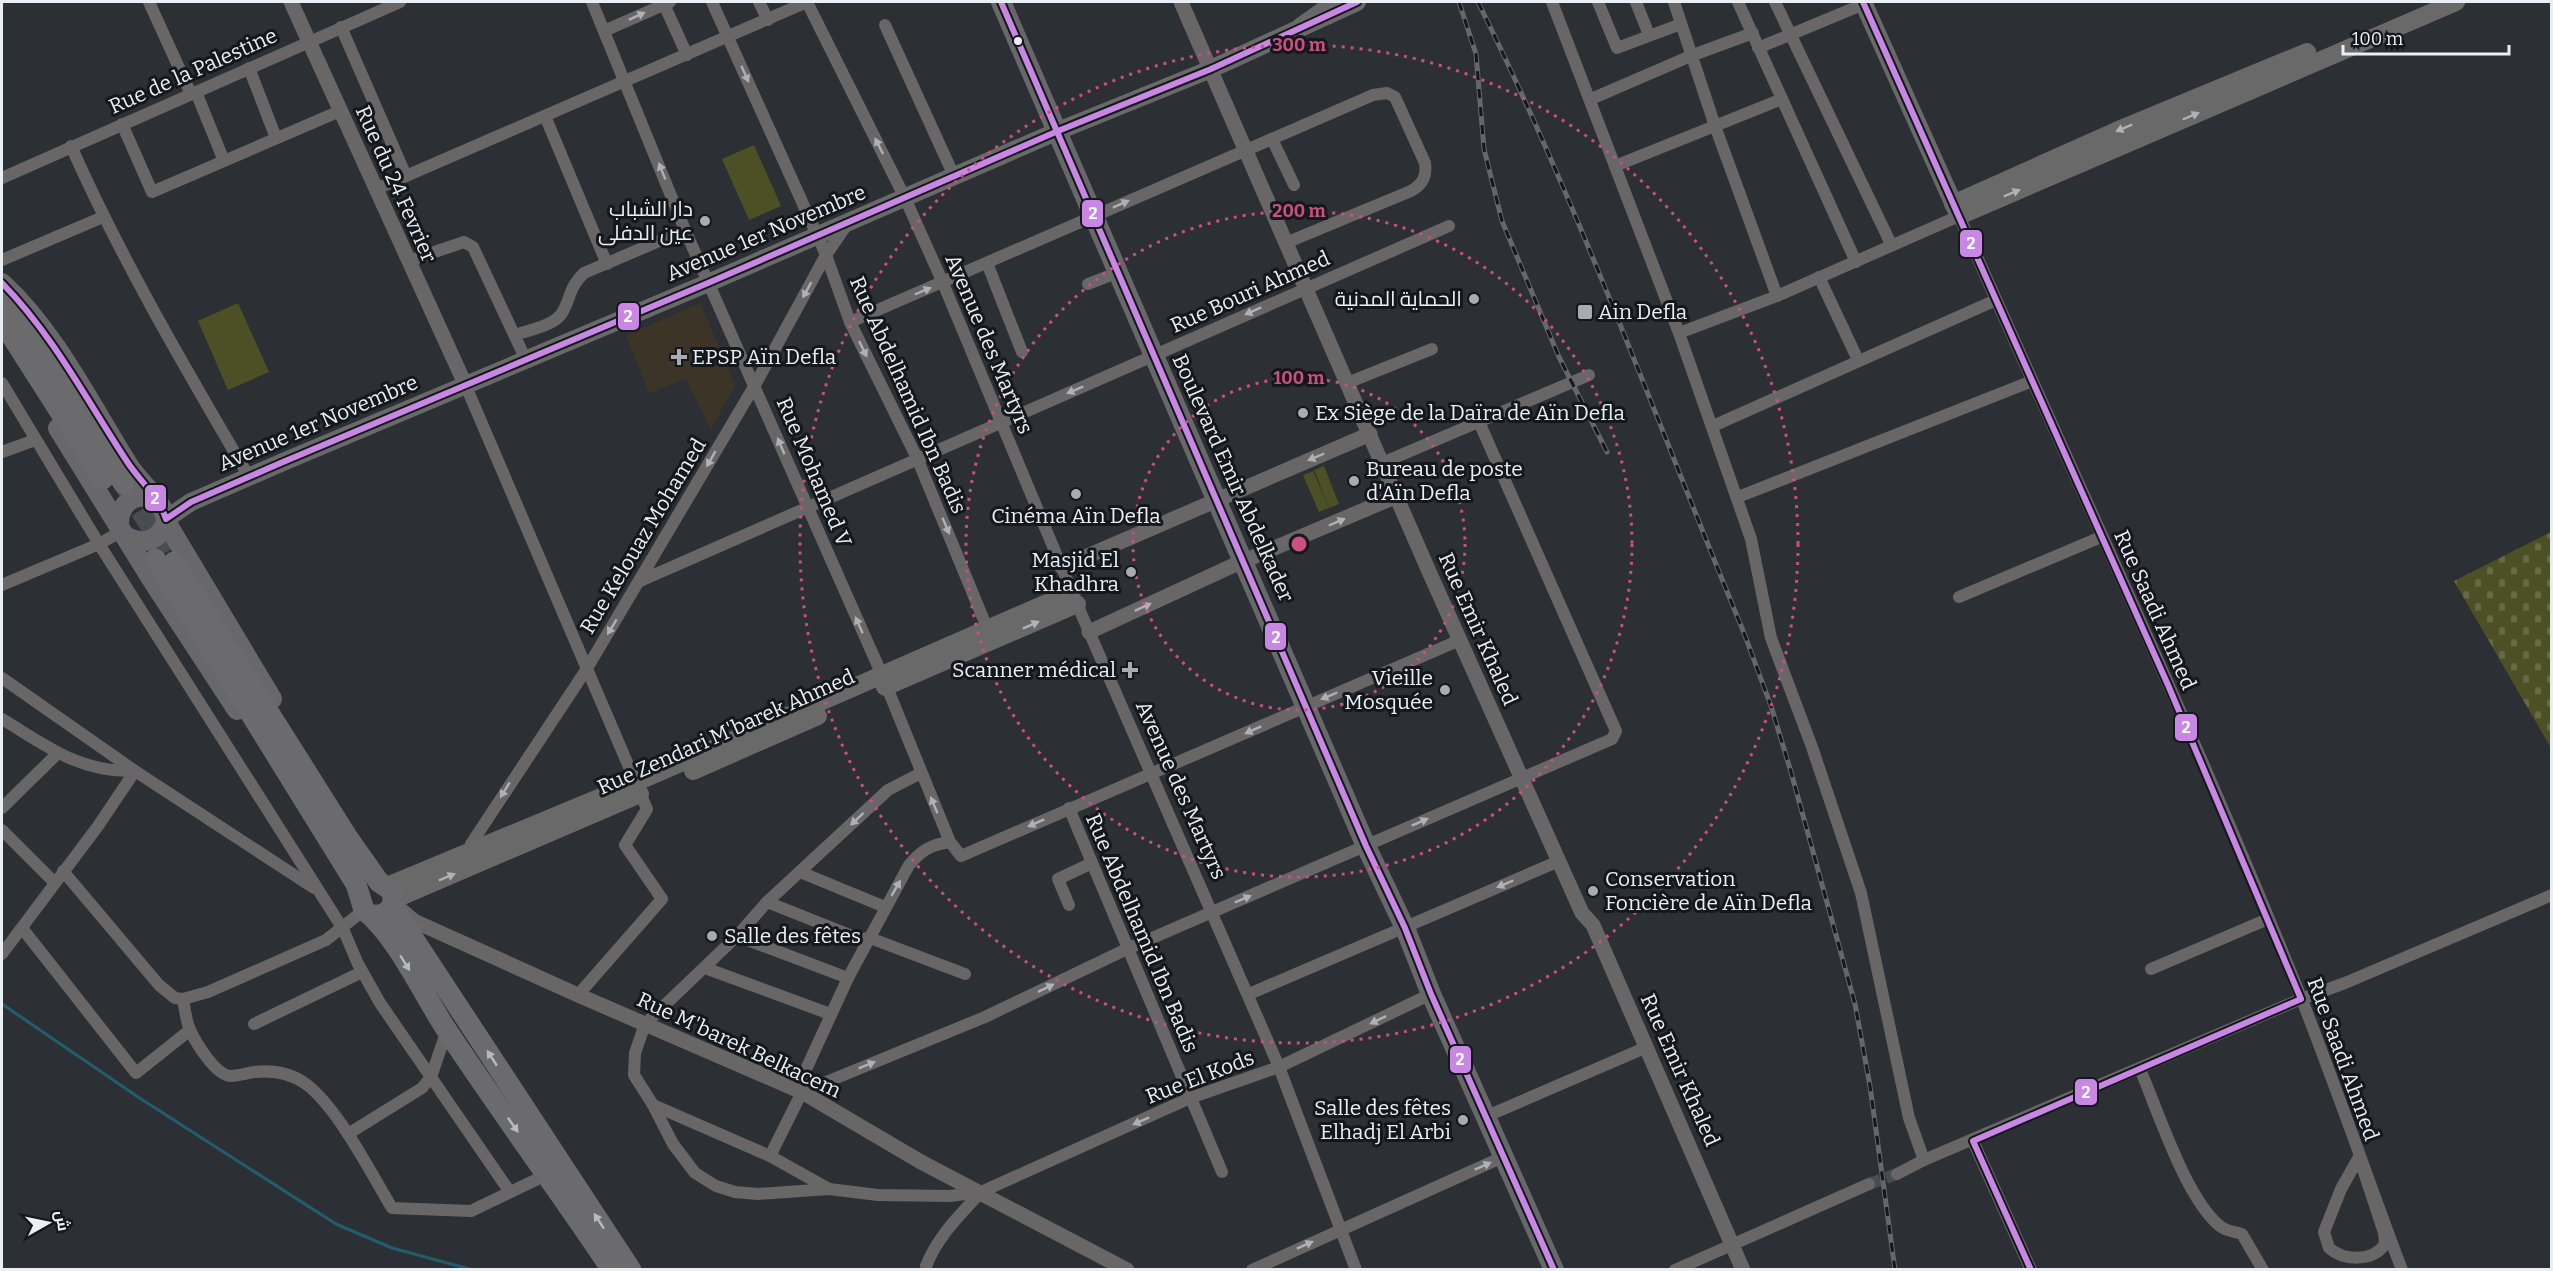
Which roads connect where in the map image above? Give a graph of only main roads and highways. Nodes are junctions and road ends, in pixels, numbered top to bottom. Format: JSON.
{"nodes":[{"id":1,"x":1001,"y":2,"type":"edge"},
{"id":2,"x":1357,"y":2,"type":"edge"},
{"id":3,"x":2431,"y":2,"type":"edge"},
{"id":4,"x":2456,"y":2,"type":"edge"},
{"id":5,"x":1864,"y":3,"type":"edge"},
{"id":6,"x":1058,"y":131,"type":"junction"},
{"id":7,"x":1956,"y":210,"type":"junction"},
{"id":8,"x":2,"y":283,"type":"edge"},
{"id":9,"x":2,"y":293,"type":"edge"},
{"id":10,"x":2,"y":321,"type":"edge"},
{"id":11,"x":2,"y":336,"type":"edge"},
{"id":12,"x":161,"y":510,"type":"junction"},
{"id":13,"x":122,"y":531,"type":"junction"},
{"id":14,"x":161,"y":555,"type":"tunnel mouth"},
{"id":15,"x":1075,"y":598,"type":"road end"},
{"id":16,"x":342,"y":847,"type":"junction"},
{"id":17,"x":389,"y":895,"type":"junction"},
{"id":18,"x":365,"y":907,"type":"junction"},
{"id":19,"x":612,"y":1269,"type":"edge"},
{"id":20,"x":631,"y":1269,"type":"edge"},
{"id":21,"x":1554,"y":1269,"type":"edge"}],
"edges":[{"from":1,"to":6,"type":"main road","name":"Boulevard Emir Abdelkader"},
{"from":2,"to":6,"type":"main road","name":"Avenue 1er Novembre"},
{"from":3,"to":7,"type":"main road","one_way":true},
{"from":7,"to":4,"type":"main road","one_way":true},
{"from":5,"to":7,"type":"main road"},
{"from":6,"to":12,"type":"main road","name":"Avenue 1er Novembre"},
{"from":6,"to":21,"type":"main road","name":"Boulevard Emir Abdelkader"},
{"from":8,"to":12,"type":"main road"},
{"from":9,"to":10,"type":"highway"},
{"from":11,"to":13,"type":"main road"},
{"from":12,"to":13,"type":"main road"},
{"from":12,"to":13,"type":"main road"},
{"from":12,"to":16,"type":"main road"},
{"from":13,"to":16,"type":"main road"},
{"from":14,"to":16,"type":"highway"},
{"from":15,"to":17,"type":"main road"},
{"from":16,"to":17,"type":"highway"},
{"from":16,"to":18,"type":"highway"},
{"from":17,"to":18,"type":"highway"},
{"from":17,"to":18,"type":"highway"},
{"from":20,"to":17,"type":"highway","one_way":true},
{"from":18,"to":19,"type":"highway","one_way":true}]}
